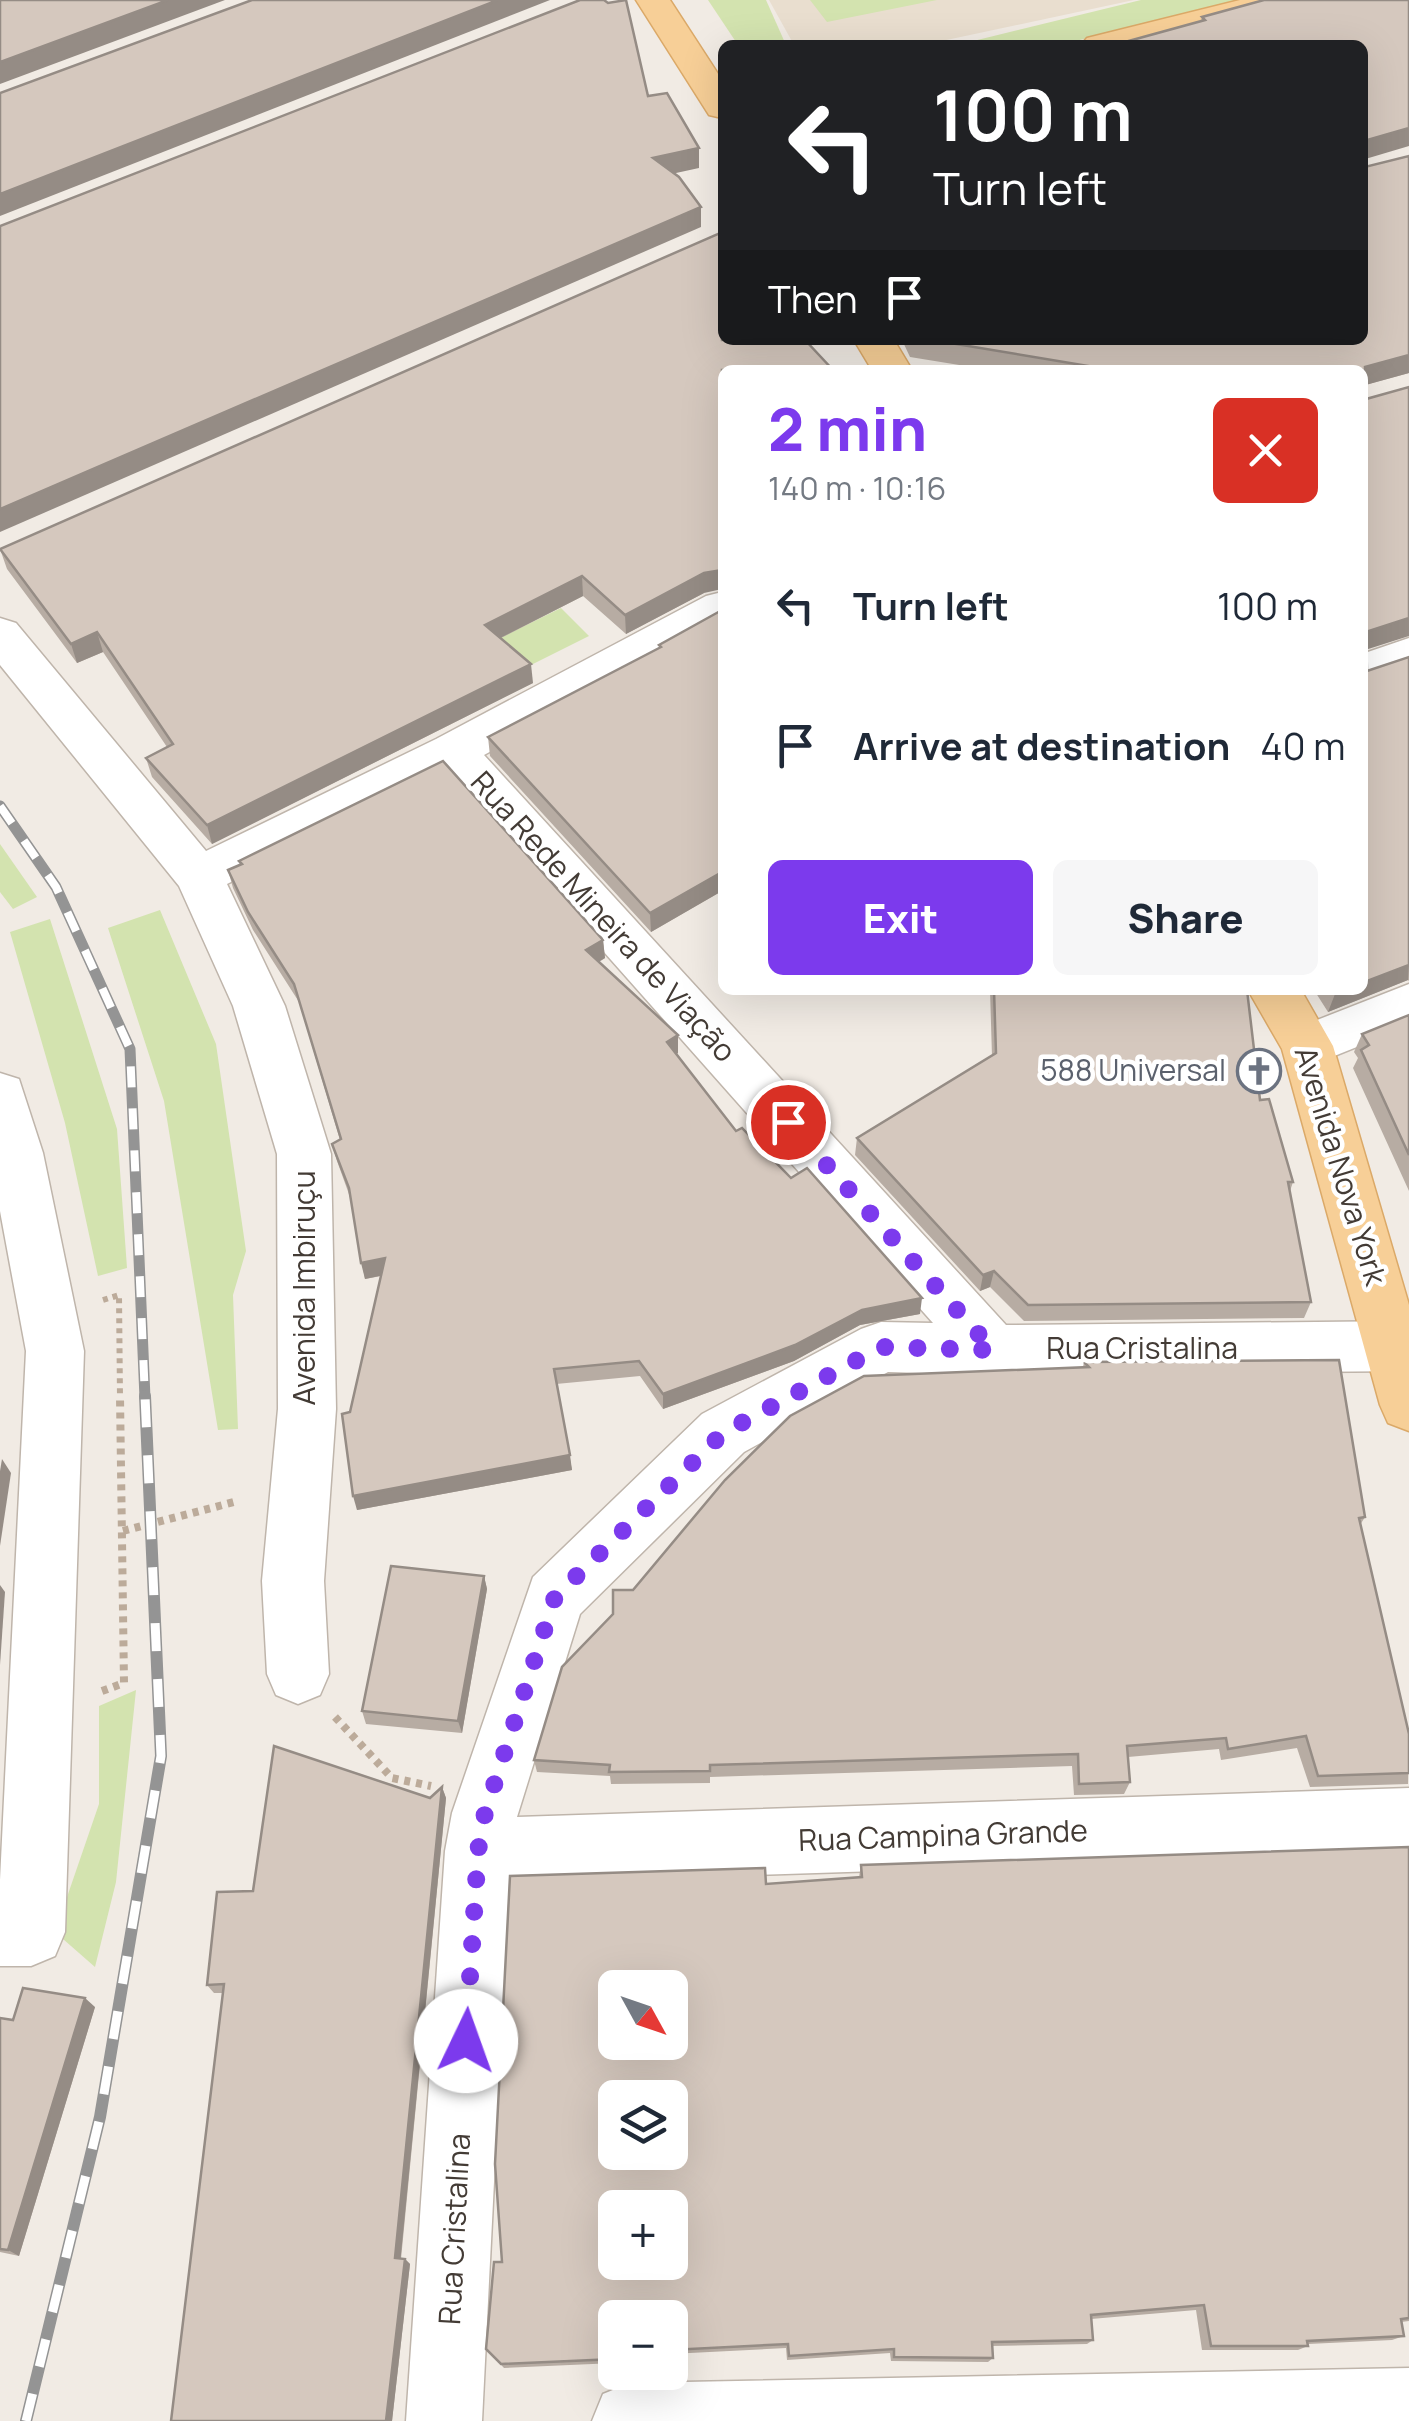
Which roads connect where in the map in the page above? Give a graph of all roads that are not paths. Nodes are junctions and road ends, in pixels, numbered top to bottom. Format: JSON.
{"nodes":[{"id":1,"x":654,"y":0,"type":"edge"},
{"id":2,"x":1284,"y":0,"type":"edge"},
{"id":3,"x":1120,"y":40,"type":"edge"},
{"id":4,"x":718,"y":93,"type":"edge"},
{"id":5,"x":718,"y":609,"type":"edge"},
{"id":6,"x":0,"y":634,"type":"edge"},
{"id":7,"x":1409,"y":654,"type":"edge"},
{"id":8,"x":1368,"y":669,"type":"edge"},
{"id":9,"x":454,"y":751,"type":"junction"},
{"id":10,"x":199,"y":876,"type":"junction"},
{"id":11,"x":1277,"y":995,"type":"edge"},
{"id":12,"x":1409,"y":1004,"type":"edge"},
{"id":13,"x":1307,"y":1046,"type":"junction"},
{"id":14,"x":0,"y":1094,"type":"edge"},
{"id":15,"x":993,"y":1350,"type":"junction"},
{"id":16,"x":1404,"y":1366,"type":"edge"},
{"id":17,"x":298,"y":1674,"type":"road end"},
{"id":18,"x":1409,"y":1821,"type":"edge"},
{"id":19,"x":481,"y":1832,"type":"junction"},
{"id":20,"x":16,"y":1932,"type":"edge"},
{"id":21,"x":1409,"y":2406,"type":"edge"},
{"id":22,"x":444,"y":2421,"type":"edge"},
{"id":23,"x":630,"y":2421,"type":"edge"}],
"edges":[{"from":1,"to":4,"type":"main road"},
{"from":2,"to":3,"type":"main road"},
{"from":5,"to":9,"type":"street"},
{"from":6,"to":10,"type":"street","name":"Avenida Imbiruçu"},
{"from":7,"to":8,"type":"street"},
{"from":9,"to":10,"type":"street"},
{"from":9,"to":15,"type":"street","name":"Rua Rede Mineira de Viação"},
{"from":10,"to":17,"type":"street","name":"Avenida Imbiruçu"},
{"from":11,"to":13,"type":"main road","name":"Avenida Nova York"},
{"from":12,"to":13,"type":"street"},
{"from":13,"to":16,"type":"main road","name":"Avenida Nova York"},
{"from":14,"to":20,"type":"street"},
{"from":15,"to":16,"type":"street","name":"Rua Cristalina"},
{"from":15,"to":19,"type":"street","name":"Rua Cristalina"},
{"from":18,"to":19,"type":"street","name":"Rua Campina Grande"},
{"from":19,"to":22,"type":"street","name":"Rua Cristalina"},
{"from":21,"to":23,"type":"street"}]}
